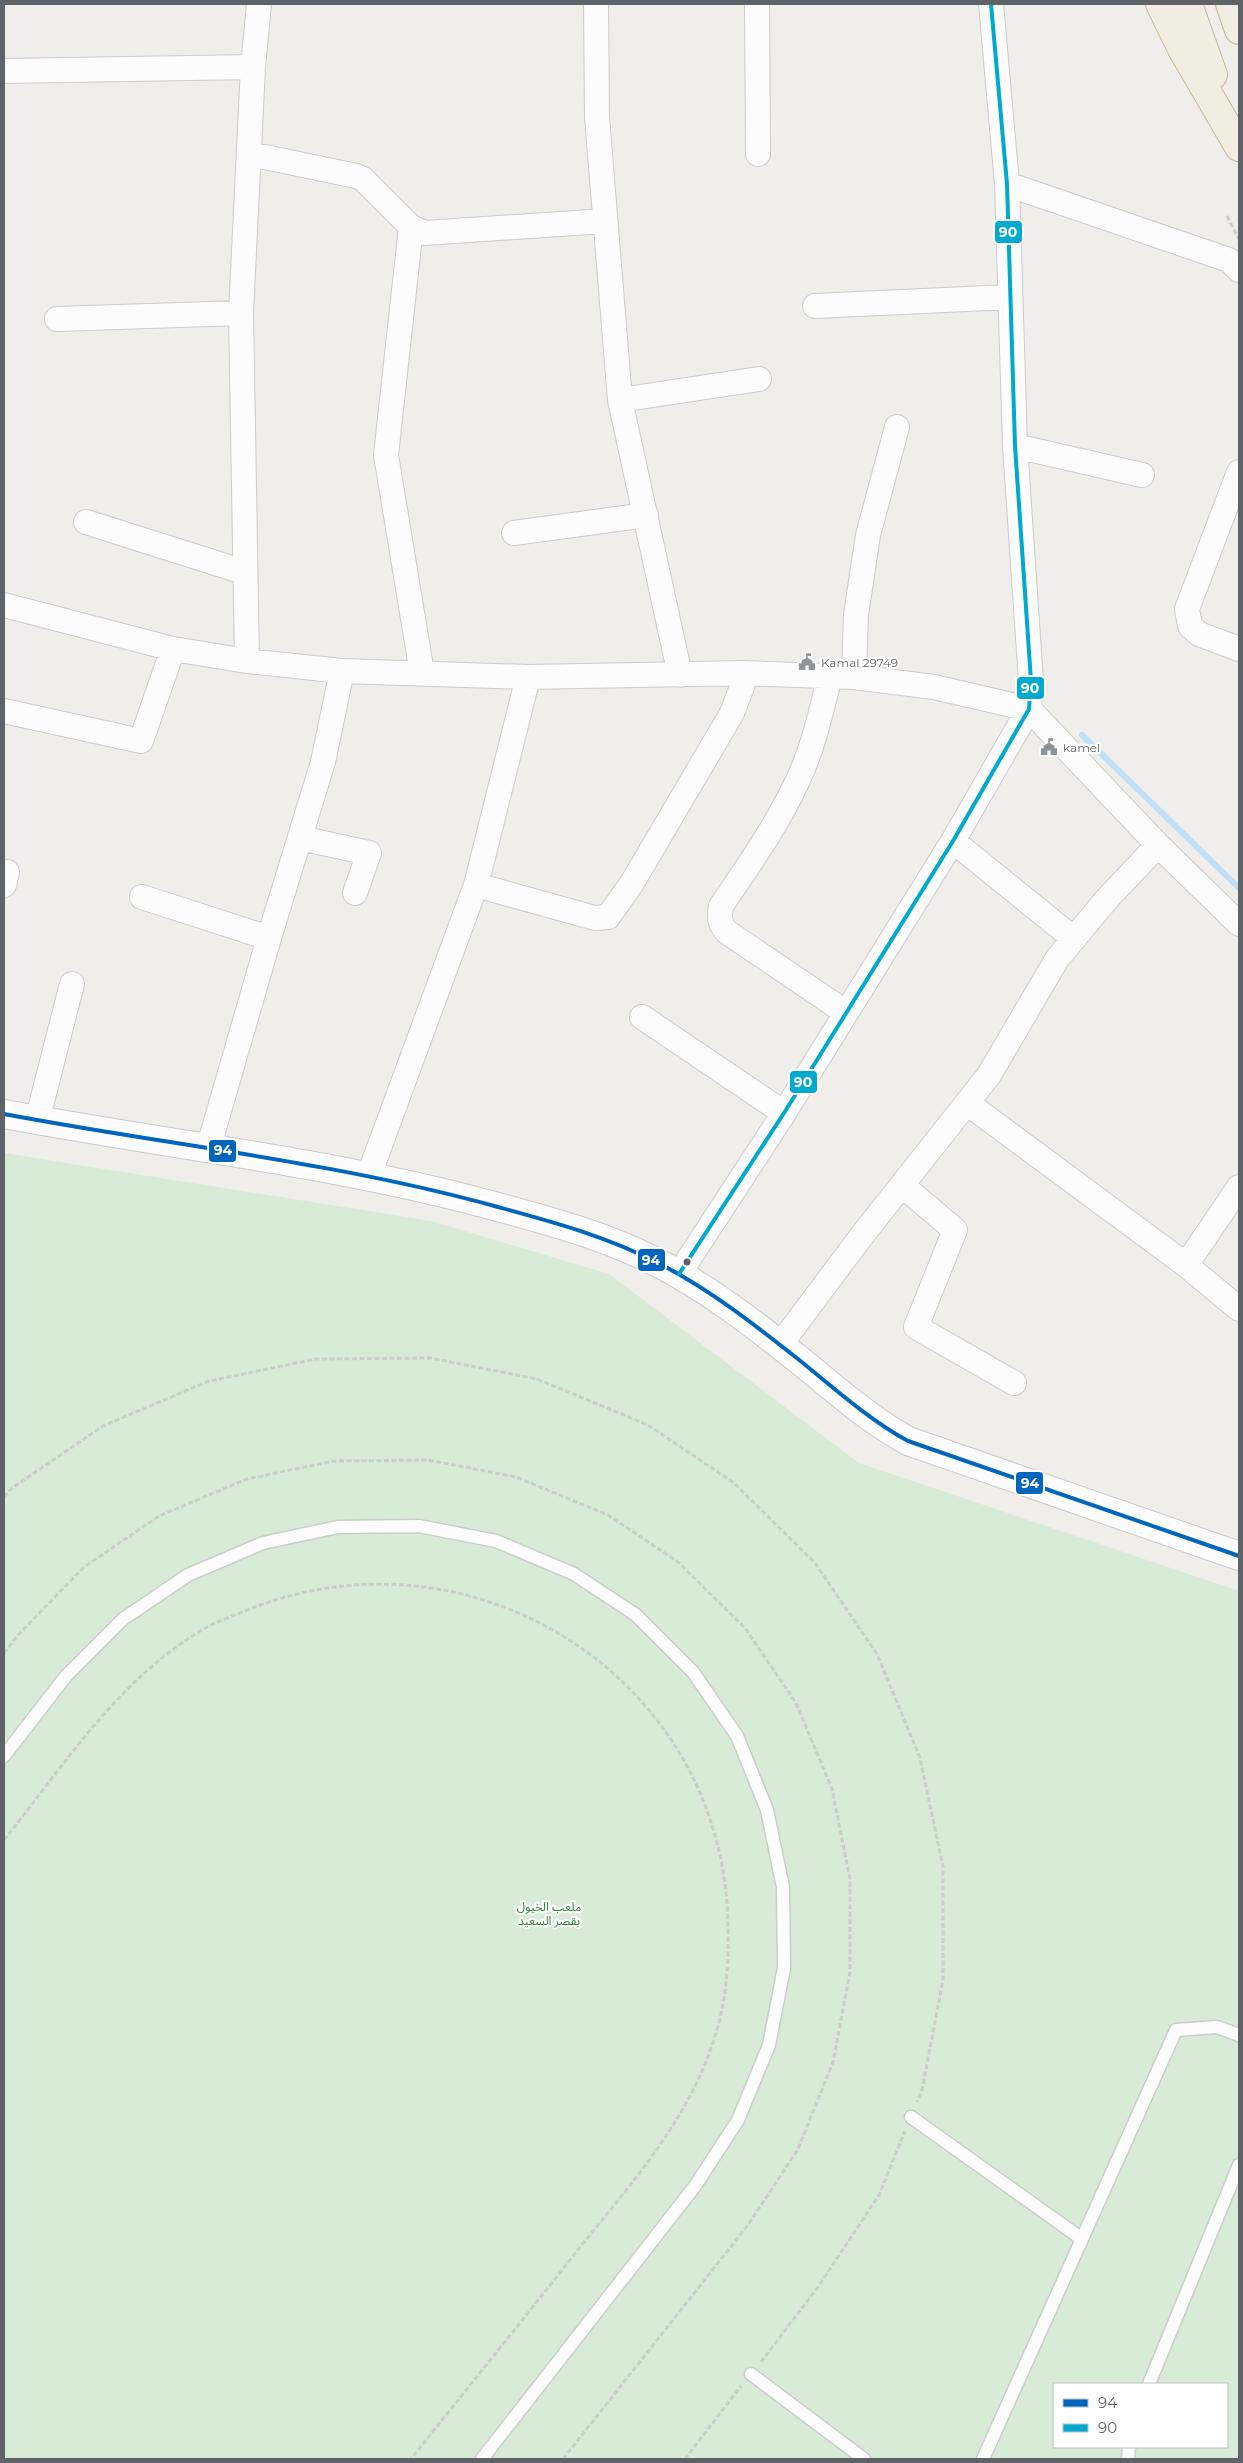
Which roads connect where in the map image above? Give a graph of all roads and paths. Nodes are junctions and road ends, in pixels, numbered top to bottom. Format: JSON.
{"nodes":[{"id":1,"x":258,"y":4,"type":"edge"},
{"id":2,"x":596,"y":4,"type":"edge"},
{"id":3,"x":756,"y":4,"type":"edge"},
{"id":4,"x":991,"y":4,"type":"edge"},
{"id":5,"x":1160,"y":4,"type":"edge"},
{"id":6,"x":1188,"y":4,"type":"edge"},
{"id":7,"x":1230,"y":4,"type":"edge"},
{"id":8,"x":1239,"y":30,"type":"edge"},
{"id":9,"x":253,"y":66,"type":"junction"},
{"id":10,"x":4,"y":71,"type":"edge"},
{"id":11,"x":1239,"y":139,"type":"edge"},
{"id":12,"x":1239,"y":147,"type":"edge"},
{"id":13,"x":250,"y":154,"type":"junction"},
{"id":14,"x":758,"y":154,"type":"dead end"},
{"id":15,"x":1007,"y":184,"type":"junction"},
{"id":16,"x":1227,"y":216,"type":"dead end"},
{"id":17,"x":605,"y":221,"type":"junction"},
{"id":18,"x":411,"y":227,"type":"junction"},
{"id":19,"x":1239,"y":239,"type":"edge"},
{"id":20,"x":1239,"y":270,"type":"edge"},
{"id":21,"x":1010,"y":297,"type":"junction"},
{"id":22,"x":815,"y":306,"type":"dead end"},
{"id":23,"x":241,"y":313,"type":"junction"},
{"id":24,"x":57,"y":318,"type":"dead end"},
{"id":25,"x":758,"y":379,"type":"dead end"},
{"id":26,"x":620,"y":400,"type":"junction"},
{"id":27,"x":897,"y":427,"type":"dead end"},
{"id":28,"x":1015,"y":446,"type":"junction"},
{"id":29,"x":1239,"y":472,"type":"edge"},
{"id":30,"x":1142,"y":475,"type":"dead end"},
{"id":31,"x":646,"y":515,"type":"junction"},
{"id":32,"x":86,"y":522,"type":"dead end"},
{"id":33,"x":514,"y":533,"type":"dead end"},
{"id":34,"x":244,"y":572,"type":"junction"},
{"id":35,"x":4,"y":605,"type":"edge"},
{"id":36,"x":173,"y":649,"type":"junction"},
{"id":37,"x":1239,"y":649,"type":"edge"},
{"id":38,"x":247,"y":661,"type":"junction"},
{"id":39,"x":342,"y":671,"type":"junction"},
{"id":40,"x":422,"y":673,"type":"junction"},
{"id":41,"x":744,"y":673,"type":"junction"},
{"id":42,"x":680,"y":675,"type":"junction"},
{"id":43,"x":830,"y":676,"type":"junction"},
{"id":44,"x":528,"y":677,"type":"junction"},
{"id":45,"x":854,"y":677,"type":"junction"},
{"id":46,"x":1029,"y":710,"type":"junction"},
{"id":47,"x":4,"y":711,"type":"edge"},
{"id":48,"x":300,"y":838,"type":"junction"},
{"id":49,"x":953,"y":841,"type":"junction"},
{"id":50,"x":1158,"y":845,"type":"junction"},
{"id":51,"x":476,"y":885,"type":"junction"},
{"id":52,"x":355,"y":893,"type":"dead end"},
{"id":53,"x":142,"y":897,"type":"dead end"},
{"id":54,"x":1239,"y":924,"type":"edge"},
{"id":55,"x":268,"y":938,"type":"junction"},
{"id":56,"x":1074,"y":939,"type":"junction"},
{"id":57,"x":72,"y":984,"type":"dead end"},
{"id":58,"x":845,"y":1012,"type":"junction"},
{"id":59,"x":642,"y":1017,"type":"dead end"},
{"id":60,"x":967,"y":1103,"type":"junction"},
{"id":61,"x":784,"y":1113,"type":"junction"},
{"id":62,"x":4,"y":1114,"type":"edge"},
{"id":63,"x":37,"y":1121,"type":"junction"},
{"id":64,"x":208,"y":1149,"type":"junction"},
{"id":65,"x":369,"y":1175,"type":"junction"},
{"id":66,"x":903,"y":1186,"type":"junction"},
{"id":67,"x":1239,"y":1187,"type":"edge"},
{"id":68,"x":1186,"y":1265,"type":"junction"},
{"id":69,"x":679,"y":1274,"type":"junction"},
{"id":70,"x":1239,"y":1309,"type":"edge"},
{"id":71,"x":780,"y":1345,"type":"junction"},
{"id":72,"x":1014,"y":1382,"type":"dead end"},
{"id":73,"x":4,"y":1497,"type":"edge"},
{"id":74,"x":1239,"y":1556,"type":"edge"},
{"id":75,"x":4,"y":1653,"type":"edge"},
{"id":76,"x":4,"y":1756,"type":"edge"},
{"id":77,"x":4,"y":1840,"type":"edge"},
{"id":78,"x":1239,"y":2035,"type":"edge"},
{"id":79,"x":911,"y":2117,"type":"junction"},
{"id":80,"x":1239,"y":2165,"type":"edge"},
{"id":81,"x":1082,"y":2239,"type":"junction"},
{"id":82,"x":751,"y":2374,"type":"junction"},
{"id":83,"x":1149,"y":2383,"type":"edge"},
{"id":84,"x":411,"y":2459,"type":"edge"},
{"id":85,"x":482,"y":2459,"type":"edge"},
{"id":86,"x":563,"y":2459,"type":"edge"},
{"id":87,"x":684,"y":2459,"type":"edge"},
{"id":88,"x":864,"y":2459,"type":"edge"},
{"id":89,"x":983,"y":2459,"type":"edge"}],
"edges":[{"from":1,"to":9,"type":"street"},
{"from":2,"to":17,"type":"street"},
{"from":3,"to":14,"type":"street"},
{"from":4,"to":15,"type":"street"},
{"from":5,"to":12,"type":"highway"},
{"from":6,"to":11,"type":"highway"},
{"from":7,"to":8,"type":"highway"},
{"from":9,"to":10,"type":"street"},
{"from":9,"to":13,"type":"street"},
{"from":13,"to":18,"type":"street"},
{"from":13,"to":23,"type":"street"},
{"from":15,"to":20,"type":"street"},
{"from":15,"to":21,"type":"street"},
{"from":16,"to":19,"type":"path"},
{"from":17,"to":18,"type":"street"},
{"from":17,"to":26,"type":"street"},
{"from":18,"to":40,"type":"street"},
{"from":21,"to":22,"type":"street"},
{"from":21,"to":28,"type":"street"},
{"from":23,"to":24,"type":"street"},
{"from":23,"to":34,"type":"street"},
{"from":25,"to":26,"type":"street"},
{"from":26,"to":31,"type":"street"},
{"from":27,"to":45,"type":"street"},
{"from":28,"to":30,"type":"street"},
{"from":28,"to":46,"type":"street"},
{"from":29,"to":37,"type":"street"},
{"from":31,"to":33,"type":"street"},
{"from":31,"to":42,"type":"street"},
{"from":32,"to":34,"type":"street"},
{"from":34,"to":38,"type":"street"},
{"from":35,"to":36,"type":"street"},
{"from":36,"to":38,"type":"street"},
{"from":36,"to":47,"type":"street"},
{"from":38,"to":39,"type":"street"},
{"from":39,"to":40,"type":"street"},
{"from":39,"to":48,"type":"street"},
{"from":40,"to":44,"type":"street"},
{"from":41,"to":42,"type":"street"},
{"from":41,"to":43,"type":"street"},
{"from":41,"to":51,"type":"street"},
{"from":42,"to":44,"type":"street"},
{"from":43,"to":45,"type":"street"},
{"from":43,"to":58,"type":"street"},
{"from":44,"to":51,"type":"street"},
{"from":45,"to":46,"type":"street"},
{"from":46,"to":49,"type":"street"},
{"from":46,"to":50,"type":"street"},
{"from":48,"to":52,"type":"street"},
{"from":48,"to":55,"type":"street"},
{"from":49,"to":56,"type":"street"},
{"from":49,"to":58,"type":"street"},
{"from":50,"to":54,"type":"street"},
{"from":50,"to":56,"type":"street"},
{"from":51,"to":65,"type":"street"},
{"from":53,"to":55,"type":"street"},
{"from":55,"to":64,"type":"street"},
{"from":56,"to":60,"type":"street"},
{"from":57,"to":63,"type":"street"},
{"from":58,"to":61,"type":"street"},
{"from":59,"to":61,"type":"street"},
{"from":60,"to":66,"type":"street"},
{"from":60,"to":68,"type":"street"},
{"from":61,"to":69,"type":"street"},
{"from":62,"to":63,"type":"street"},
{"from":63,"to":64,"type":"street"},
{"from":64,"to":65,"type":"street"},
{"from":65,"to":69,"type":"street"},
{"from":66,"to":71,"type":"street"},
{"from":66,"to":72,"type":"street"},
{"from":67,"to":68,"type":"street"},
{"from":68,"to":70,"type":"street"},
{"from":69,"to":71,"type":"street"},
{"from":71,"to":74,"type":"street"},
{"from":73,"to":79,"type":"path"},
{"from":75,"to":86,"type":"path"},
{"from":76,"to":85,"type":"lane"},
{"from":77,"to":84,"type":"path"},
{"from":78,"to":81,"type":"lane"},
{"from":79,"to":81,"type":"lane"},
{"from":79,"to":82,"type":"path"},
{"from":80,"to":83,"type":"lane"},
{"from":81,"to":89,"type":"lane"},
{"from":82,"to":87,"type":"path"},
{"from":82,"to":88,"type":"lane"}]}
